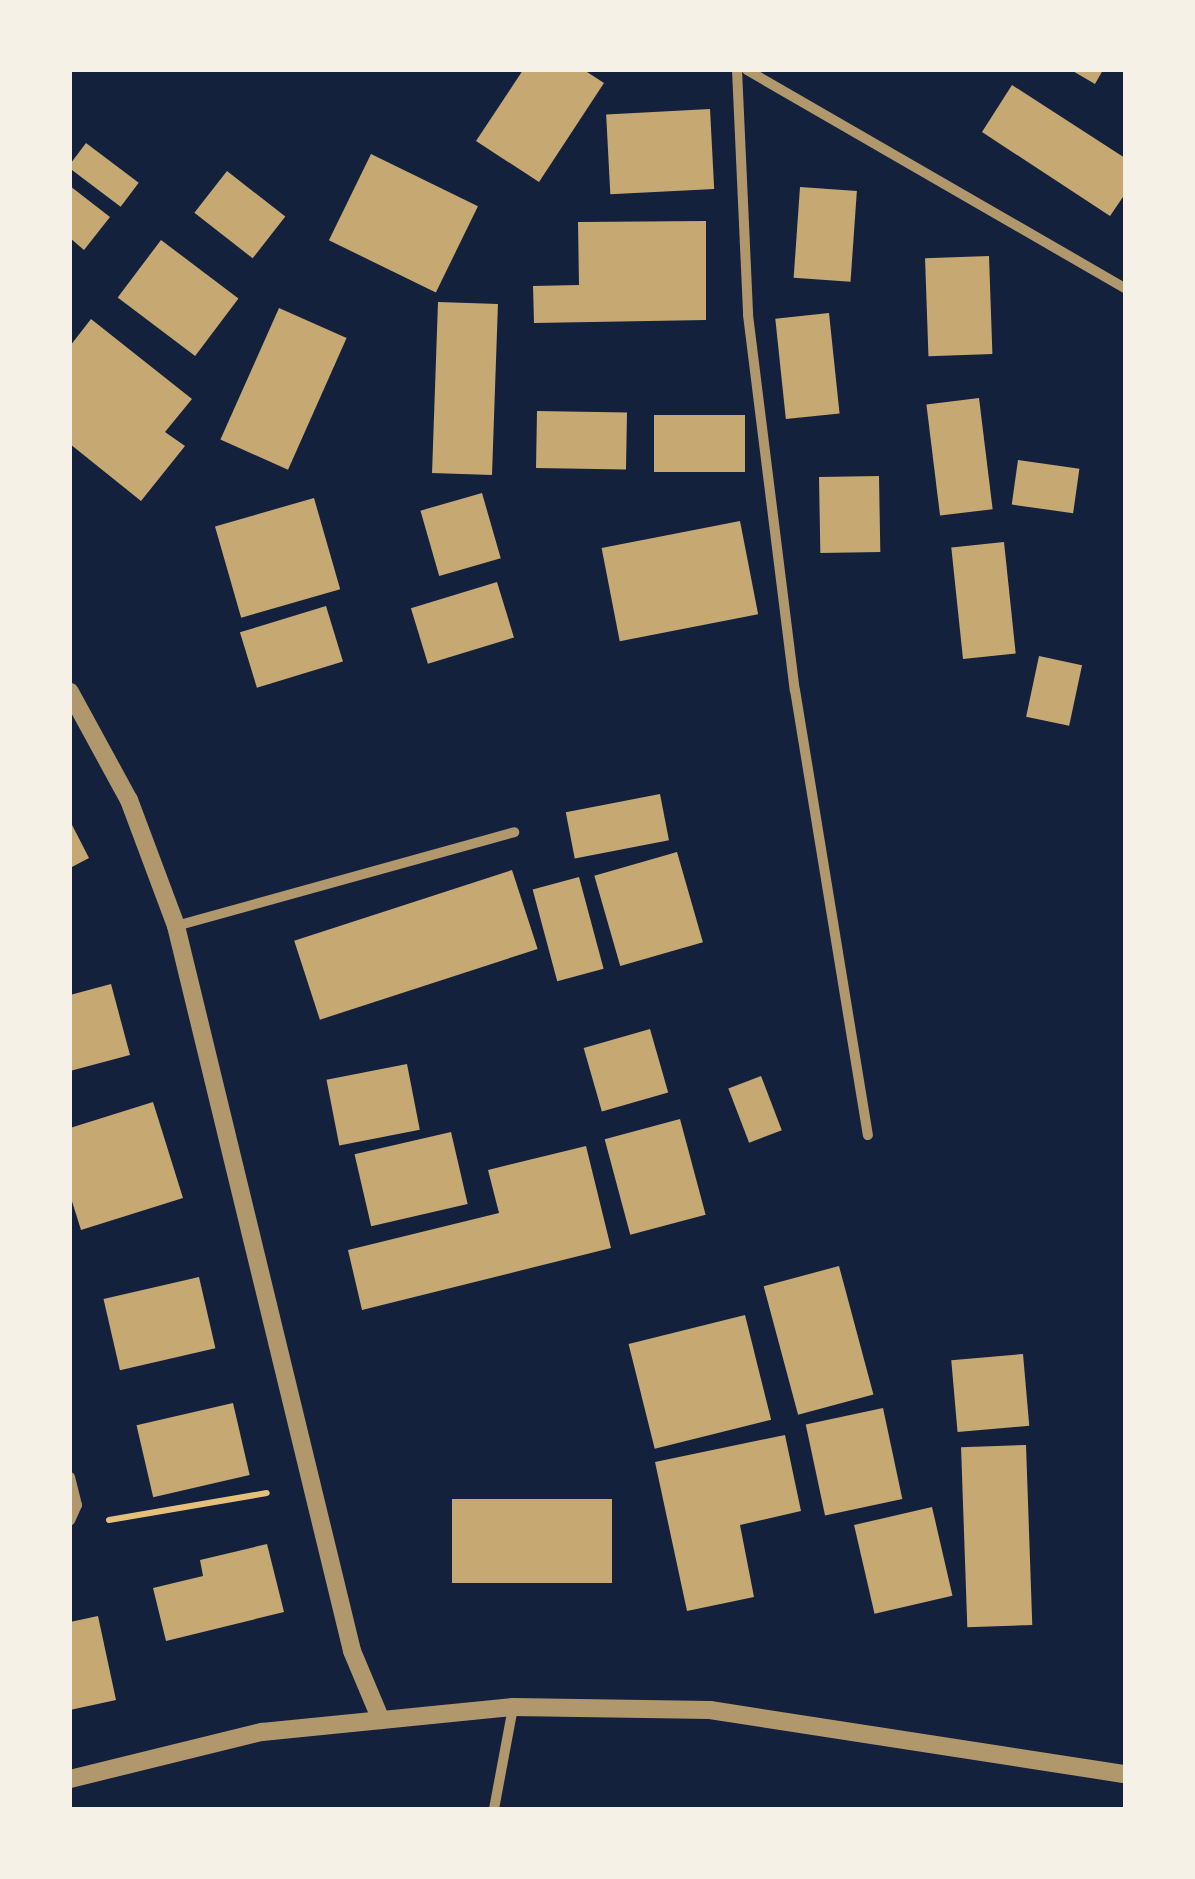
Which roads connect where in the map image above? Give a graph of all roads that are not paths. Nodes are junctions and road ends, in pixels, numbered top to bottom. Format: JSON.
{"nodes":[{"id":1,"x":738,"y":70,"type":"edge"},
{"id":2,"x":747,"y":70,"type":"edge"},
{"id":3,"x":1125,"y":288,"type":"edge"},
{"id":4,"x":70,"y":692,"type":"edge"},
{"id":5,"x":514,"y":832,"type":"dead end"},
{"id":6,"x":176,"y":926,"type":"junction"},
{"id":7,"x":868,"y":1135,"type":"dead end"},
{"id":8,"x":70,"y":1478,"type":"edge"},
{"id":9,"x":72,"y":1519,"type":"edge"},
{"id":10,"x":513,"y":1707,"type":"junction"},
{"id":11,"x":381,"y":1720,"type":"junction"},
{"id":12,"x":1125,"y":1774,"type":"edge"},
{"id":13,"x":70,"y":1778,"type":"edge"},
{"id":14,"x":494,"y":1809,"type":"edge"}],
"edges":[{"from":1,"to":7,"type":"street"},
{"from":2,"to":3,"type":"street"},
{"from":4,"to":6,"type":"street"},
{"from":5,"to":6,"type":"street"},
{"from":6,"to":11,"type":"street"},
{"from":8,"to":9,"type":"street"},
{"from":10,"to":11,"type":"street"},
{"from":10,"to":12,"type":"street"},
{"from":10,"to":14,"type":"street"},
{"from":11,"to":13,"type":"street"}]}
